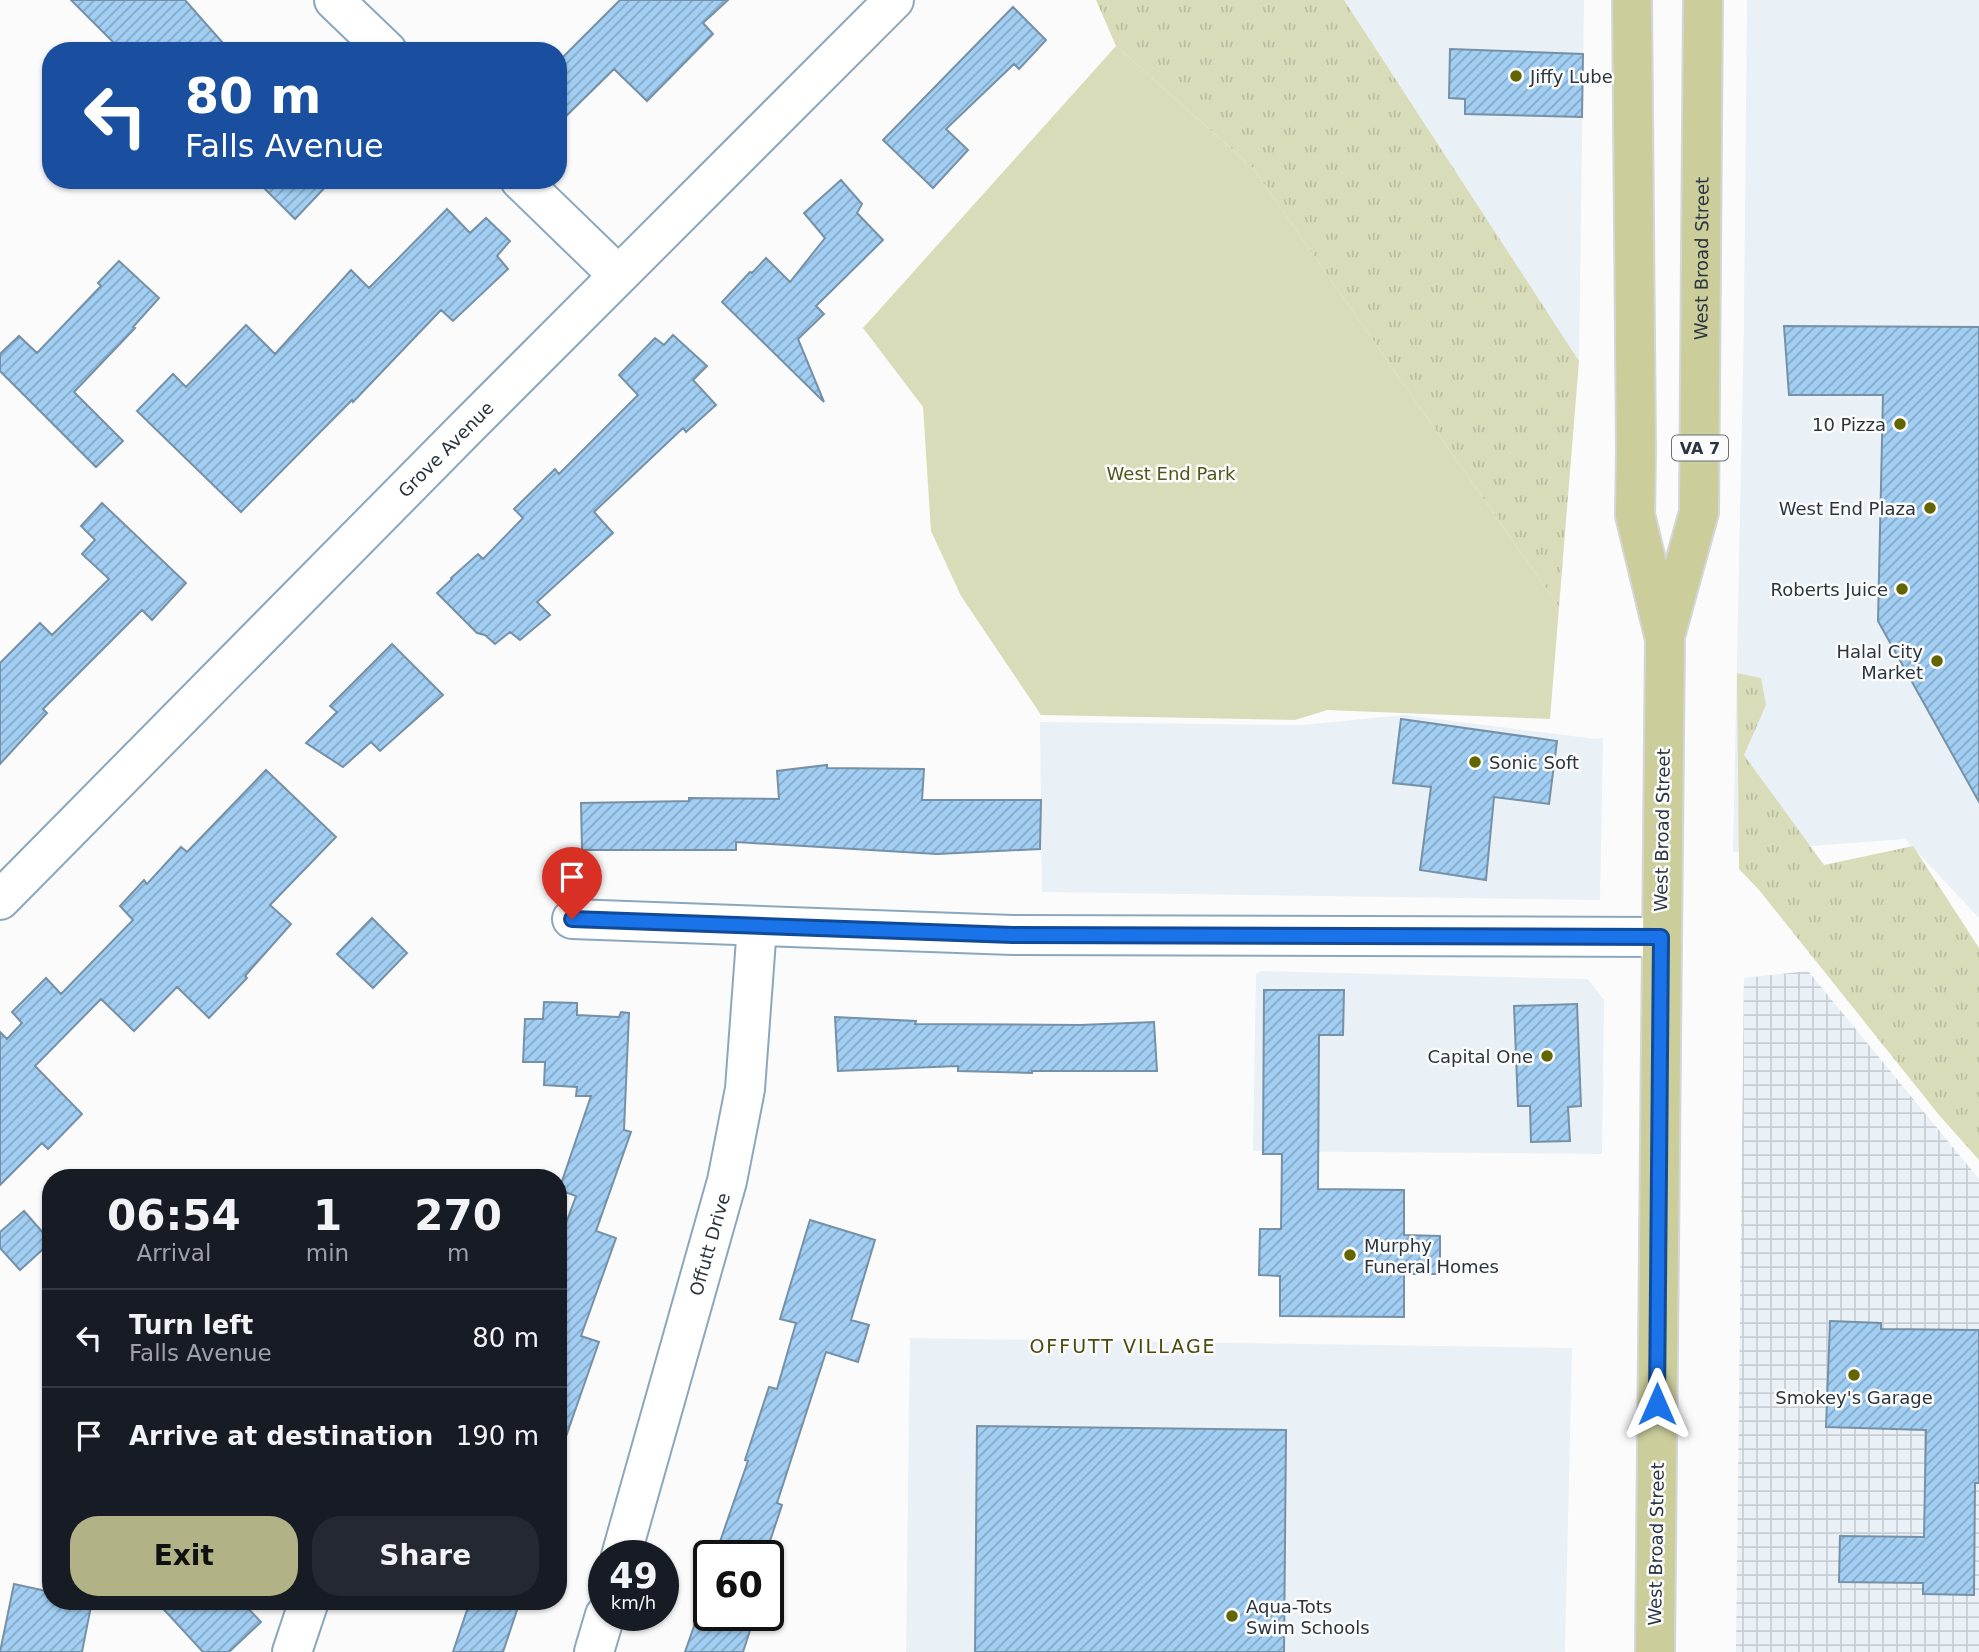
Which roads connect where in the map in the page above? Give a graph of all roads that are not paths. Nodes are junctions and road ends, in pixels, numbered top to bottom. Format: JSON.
{"nodes":[{"id":1,"x":334,"y":0,"type":"edge"},
{"id":2,"x":894,"y":0,"type":"edge"},
{"id":3,"x":1632,"y":0,"type":"edge"},
{"id":4,"x":1703,"y":0,"type":"edge"},
{"id":5,"x":378,"y":42,"type":"edge"},
{"id":6,"x":529,"y":189,"type":"edge"},
{"id":7,"x":618,"y":275,"type":"junction"},
{"id":8,"x":1665,"y":639,"type":"junction"},
{"id":9,"x":0,"y":900,"type":"edge"},
{"id":10,"x":572,"y":919,"type":"dead end"},
{"id":11,"x":757,"y":926,"type":"junction"},
{"id":12,"x":1661,"y":937,"type":"junction"},
{"id":13,"x":626,"y":1540,"type":"edge"},
{"id":14,"x":306,"y":1610,"type":"edge"},
{"id":15,"x":600,"y":1631,"type":"edge"},
{"id":16,"x":292,"y":1652,"type":"edge"},
{"id":17,"x":594,"y":1652,"type":"edge"},
{"id":18,"x":1655,"y":1652,"type":"edge"}],
"edges":[{"from":1,"to":5,"type":"street"},
{"from":2,"to":7,"type":"street","name":"Grove Avenue"},
{"from":3,"to":8,"type":"main road","name":"West Broad Street","number":"VA 7"},
{"from":4,"to":8,"type":"main road","name":"West Broad Street","number":"VA 7"},
{"from":6,"to":7,"type":"street"},
{"from":7,"to":9,"type":"street","name":"Grove Avenue"},
{"from":8,"to":12,"type":"main road","name":"West Broad Street","number":"VA 7"},
{"from":10,"to":11,"type":"street"},
{"from":11,"to":12,"type":"street"},
{"from":11,"to":13,"type":"street","name":"Offutt Drive"},
{"from":12,"to":18,"type":"main road","name":"West Broad Street","number":"VA 7"},
{"from":14,"to":16,"type":"street"},
{"from":15,"to":17,"type":"street"}]}
